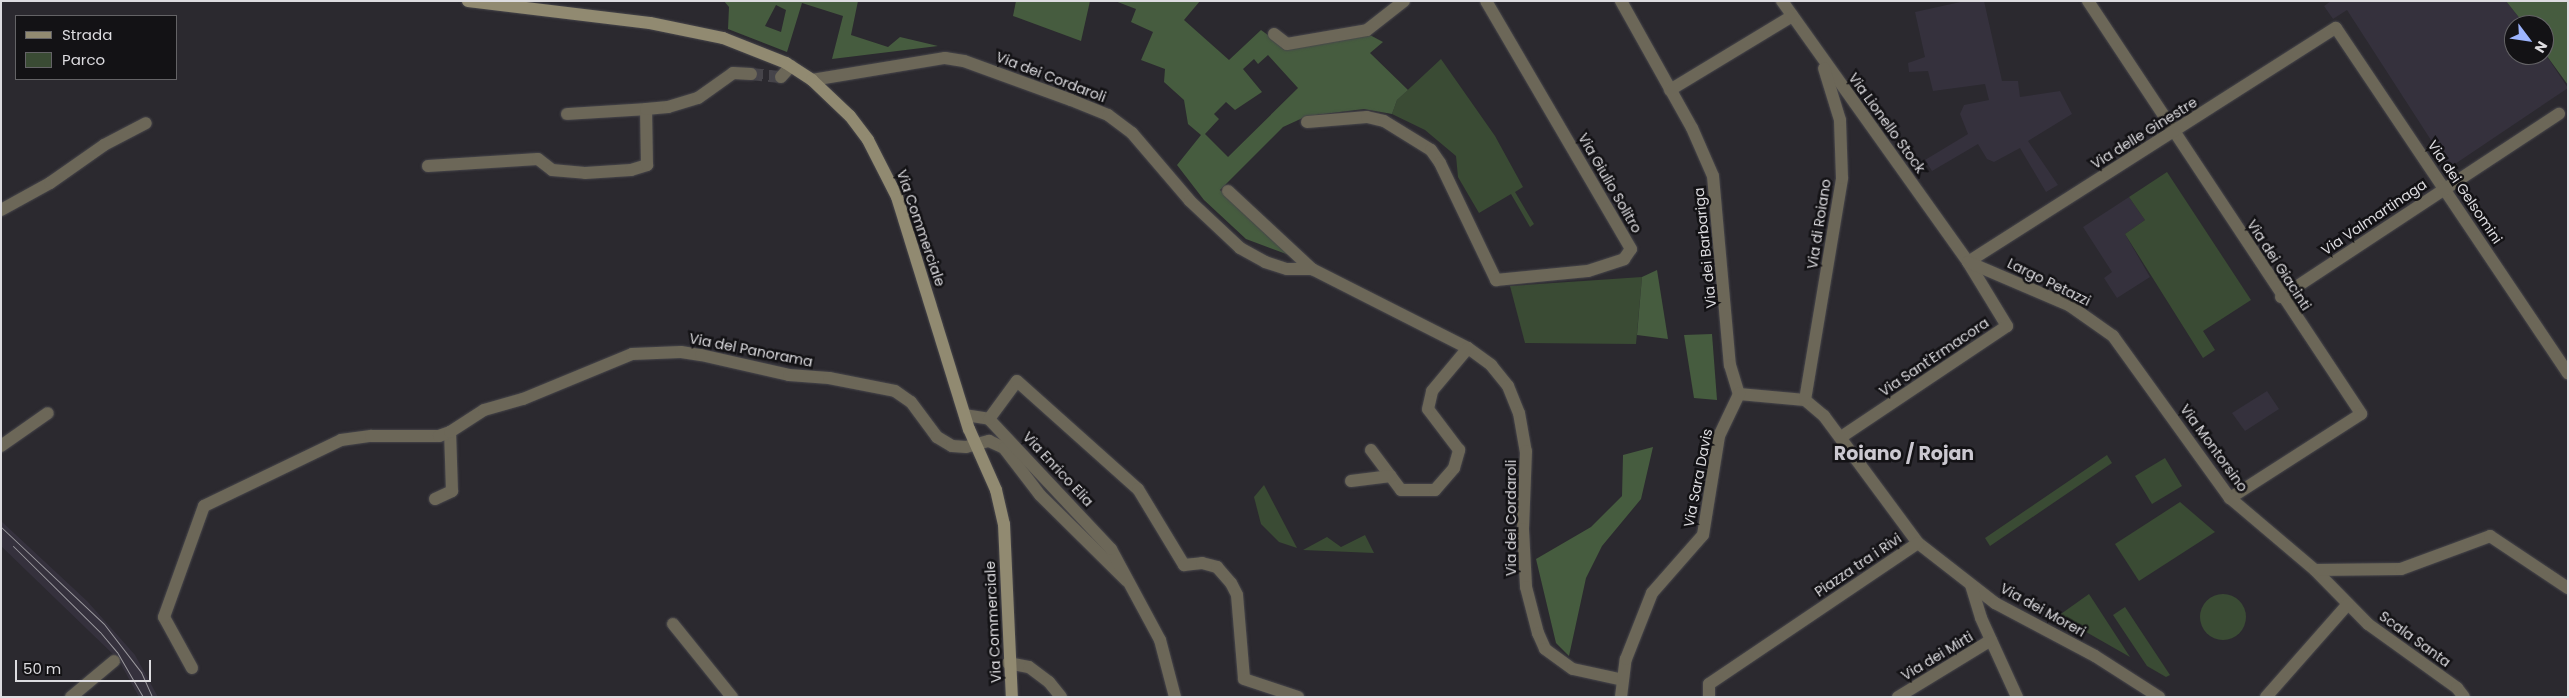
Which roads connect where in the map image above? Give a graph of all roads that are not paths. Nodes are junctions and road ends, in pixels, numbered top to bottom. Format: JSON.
{"nodes":[{"id":1,"x":468,"y":1,"type":"edge"},
{"id":2,"x":1404,"y":1,"type":"edge"},
{"id":3,"x":1486,"y":1,"type":"edge"},
{"id":4,"x":1621,"y":1,"type":"edge"},
{"id":5,"x":1782,"y":1,"type":"edge"},
{"id":6,"x":2088,"y":1,"type":"edge"},
{"id":7,"x":1792,"y":16,"type":"junction"},
{"id":8,"x":2336,"y":28,"type":"joint"},
{"id":9,"x":1274,"y":34,"type":"dead end"},
{"id":10,"x":1819,"y":54,"type":"junction"},
{"id":11,"x":790,"y":66,"type":"junction"},
{"id":12,"x":751,"y":74,"type":"tunnel mouth"},
{"id":13,"x":781,"y":77,"type":"dead end"},
{"id":14,"x":812,"y":80,"type":"junction"},
{"id":15,"x":1670,"y":90,"type":"junction"},
{"id":16,"x":646,"y":109,"type":"junction"},
{"id":17,"x":567,"y":114,"type":"dead end"},
{"id":18,"x":2559,"y":114,"type":"dead end"},
{"id":19,"x":1307,"y":122,"type":"dead end"},
{"id":20,"x":146,"y":123,"type":"dead end"},
{"id":21,"x":2173,"y":132,"type":"junction"},
{"id":22,"x":428,"y":166,"type":"dead end"},
{"id":23,"x":2445,"y":188,"type":"junction"},
{"id":24,"x":1228,"y":191,"type":"dead end"},
{"id":25,"x":1,"y":210,"type":"edge"},
{"id":26,"x":1968,"y":262,"type":"junction"},
{"id":27,"x":1312,"y":269,"type":"junction"},
{"id":28,"x":2281,"y":296,"type":"junction"},
{"id":29,"x":2113,"y":336,"type":"joint"},
{"id":30,"x":1468,"y":348,"type":"junction"},
{"id":31,"x":2568,"y":373,"type":"edge"},
{"id":32,"x":1738,"y":394,"type":"junction"},
{"id":33,"x":1805,"y":400,"type":"junction"},
{"id":34,"x":48,"y":413,"type":"dead end"},
{"id":35,"x":965,"y":415,"type":"junction"},
{"id":36,"x":989,"y":419,"type":"junction"},
{"id":37,"x":450,"y":432,"type":"junction"},
{"id":38,"x":1841,"y":437,"type":"junction"},
{"id":39,"x":976,"y":444,"type":"junction"},
{"id":40,"x":1,"y":446,"type":"edge"},
{"id":41,"x":1371,"y":450,"type":"dead end"},
{"id":42,"x":1391,"y":476,"type":"junction"},
{"id":43,"x":1351,"y":481,"type":"dead end"},
{"id":44,"x":2230,"y":498,"type":"junction"},
{"id":45,"x":435,"y":499,"type":"dead end"},
{"id":46,"x":1918,"y":542,"type":"junction"},
{"id":47,"x":2315,"y":570,"type":"junction"},
{"id":48,"x":1128,"y":581,"type":"junction"},
{"id":49,"x":1971,"y":585,"type":"junction"},
{"id":50,"x":2568,"y":588,"type":"edge"},
{"id":51,"x":2348,"y":604,"type":"junction"},
{"id":52,"x":673,"y":624,"type":"dead end"},
{"id":53,"x":1991,"y":640,"type":"junction"},
{"id":54,"x":114,"y":661,"type":"dead end"},
{"id":55,"x":1008,"y":663,"type":"junction"},
{"id":56,"x":192,"y":668,"type":"dead end"},
{"id":57,"x":1623,"y":680,"type":"junction"},
{"id":58,"x":1709,"y":690,"type":"edge"},
{"id":59,"x":71,"y":697,"type":"edge"},
{"id":60,"x":732,"y":697,"type":"edge"},
{"id":61,"x":1012,"y":697,"type":"edge"},
{"id":62,"x":1061,"y":697,"type":"edge"},
{"id":63,"x":1176,"y":697,"type":"edge"},
{"id":64,"x":1298,"y":697,"type":"edge"},
{"id":65,"x":1621,"y":697,"type":"edge"},
{"id":66,"x":1898,"y":697,"type":"edge"},
{"id":67,"x":2017,"y":697,"type":"edge"},
{"id":68,"x":2159,"y":697,"type":"edge"},
{"id":69,"x":2266,"y":697,"type":"edge"},
{"id":70,"x":2464,"y":697,"type":"edge"}],
"edges":[{"from":1,"to":11,"type":"main road","name":"Via Commerciale"},
{"from":2,"to":9,"type":"street"},
{"from":3,"to":19,"type":"street","name":"Via Giulio Solitro"},
{"from":4,"to":15,"type":"street","name":"Via dei Barbariga"},
{"from":5,"to":7,"type":"street","name":"Via Lionello Stock"},
{"from":6,"to":21,"type":"street","name":"Via dei Giacinti"},
{"from":7,"to":10,"type":"street","name":"Via Lionello Stock"},
{"from":7,"to":15,"type":"street"},
{"from":8,"to":21,"type":"street","name":"Via delle Ginestre"},
{"from":8,"to":23,"type":"street","name":"Via dei Gelsomini"},
{"from":10,"to":26,"type":"street","name":"Via Lionello Stock"},
{"from":10,"to":33,"type":"street","name":"Via di Roiano"},
{"from":11,"to":13,"type":"street"},
{"from":11,"to":14,"type":"main road","name":"Via Commerciale"},
{"from":12,"to":16,"type":"street"},
{"from":14,"to":27,"type":"street","name":"Via dei Cordaroli"},
{"from":14,"to":35,"type":"main road","name":"Via Commerciale"},
{"from":15,"to":32,"type":"street","name":"Via dei Barbariga"},
{"from":16,"to":17,"type":"street"},
{"from":16,"to":22,"type":"street"},
{"from":18,"to":23,"type":"street","name":"Via Valmartinaga"},
{"from":20,"to":25,"type":"street"},
{"from":21,"to":26,"type":"street","name":"Via delle Ginestre"},
{"from":21,"to":28,"type":"street","name":"Via dei Giacinti"},
{"from":23,"to":28,"type":"street","name":"Via Valmartinaga"},
{"from":23,"to":31,"type":"street","name":"Via dei Gelsomini"},
{"from":24,"to":27,"type":"street","name":"Via dei Cordaroli"},
{"from":26,"to":29,"type":"street","name":"Largo Petazzi"},
{"from":26,"to":38,"type":"street","name":"Via Sant'Ermacora"},
{"from":27,"to":30,"type":"street","name":"Via dei Cordaroli"},
{"from":28,"to":44,"type":"street","name":"Via dei Giacinti"},
{"from":29,"to":44,"type":"street","name":"Via Montorsino"},
{"from":30,"to":42,"type":"street"},
{"from":30,"to":57,"type":"street","name":"Via dei Cordaroli"},
{"from":32,"to":33,"type":"street"},
{"from":32,"to":57,"type":"street","name":"Via Sara Davis"},
{"from":33,"to":38,"type":"street","name":"Piazza tra i Rivi"},
{"from":34,"to":40,"type":"street"},
{"from":35,"to":36,"type":"street"},
{"from":35,"to":39,"type":"main road","name":"Via Commerciale"},
{"from":36,"to":48,"type":"street","name":"Via Enrico Elia"},
{"from":36,"to":64,"type":"street"},
{"from":37,"to":39,"type":"street","name":"Via del Panorama"},
{"from":37,"to":45,"type":"street"},
{"from":37,"to":56,"type":"street","name":"Via del Panorama"},
{"from":38,"to":46,"type":"street","name":"Piazza tra i Rivi"},
{"from":39,"to":48,"type":"street","name":"Via Enrico Elia"},
{"from":39,"to":55,"type":"main road","name":"Via Commerciale"},
{"from":41,"to":42,"type":"street"},
{"from":42,"to":43,"type":"street"},
{"from":44,"to":47,"type":"street","name":"Via Montorsino"},
{"from":46,"to":49,"type":"street","name":"Via dei Moreri"},
{"from":46,"to":58,"type":"street","name":"Piazza tra i Rivi"},
{"from":47,"to":50,"type":"street"},
{"from":47,"to":51,"type":"street","name":"Via Montorsino"},
{"from":48,"to":63,"type":"street","name":"Via Enrico Elia"},
{"from":49,"to":53,"type":"street"},
{"from":49,"to":68,"type":"street","name":"Via dei Moreri"},
{"from":51,"to":69,"type":"street"},
{"from":51,"to":70,"type":"street","name":"Scala Santa"},
{"from":52,"to":60,"type":"street"},
{"from":53,"to":66,"type":"street","name":"Via dei Mirti"},
{"from":53,"to":67,"type":"street"},
{"from":54,"to":59,"type":"street"},
{"from":55,"to":61,"type":"main road","name":"Via Commerciale"},
{"from":55,"to":62,"type":"street"},
{"from":57,"to":65,"type":"street","name":"Via Sara Davis"}]}
